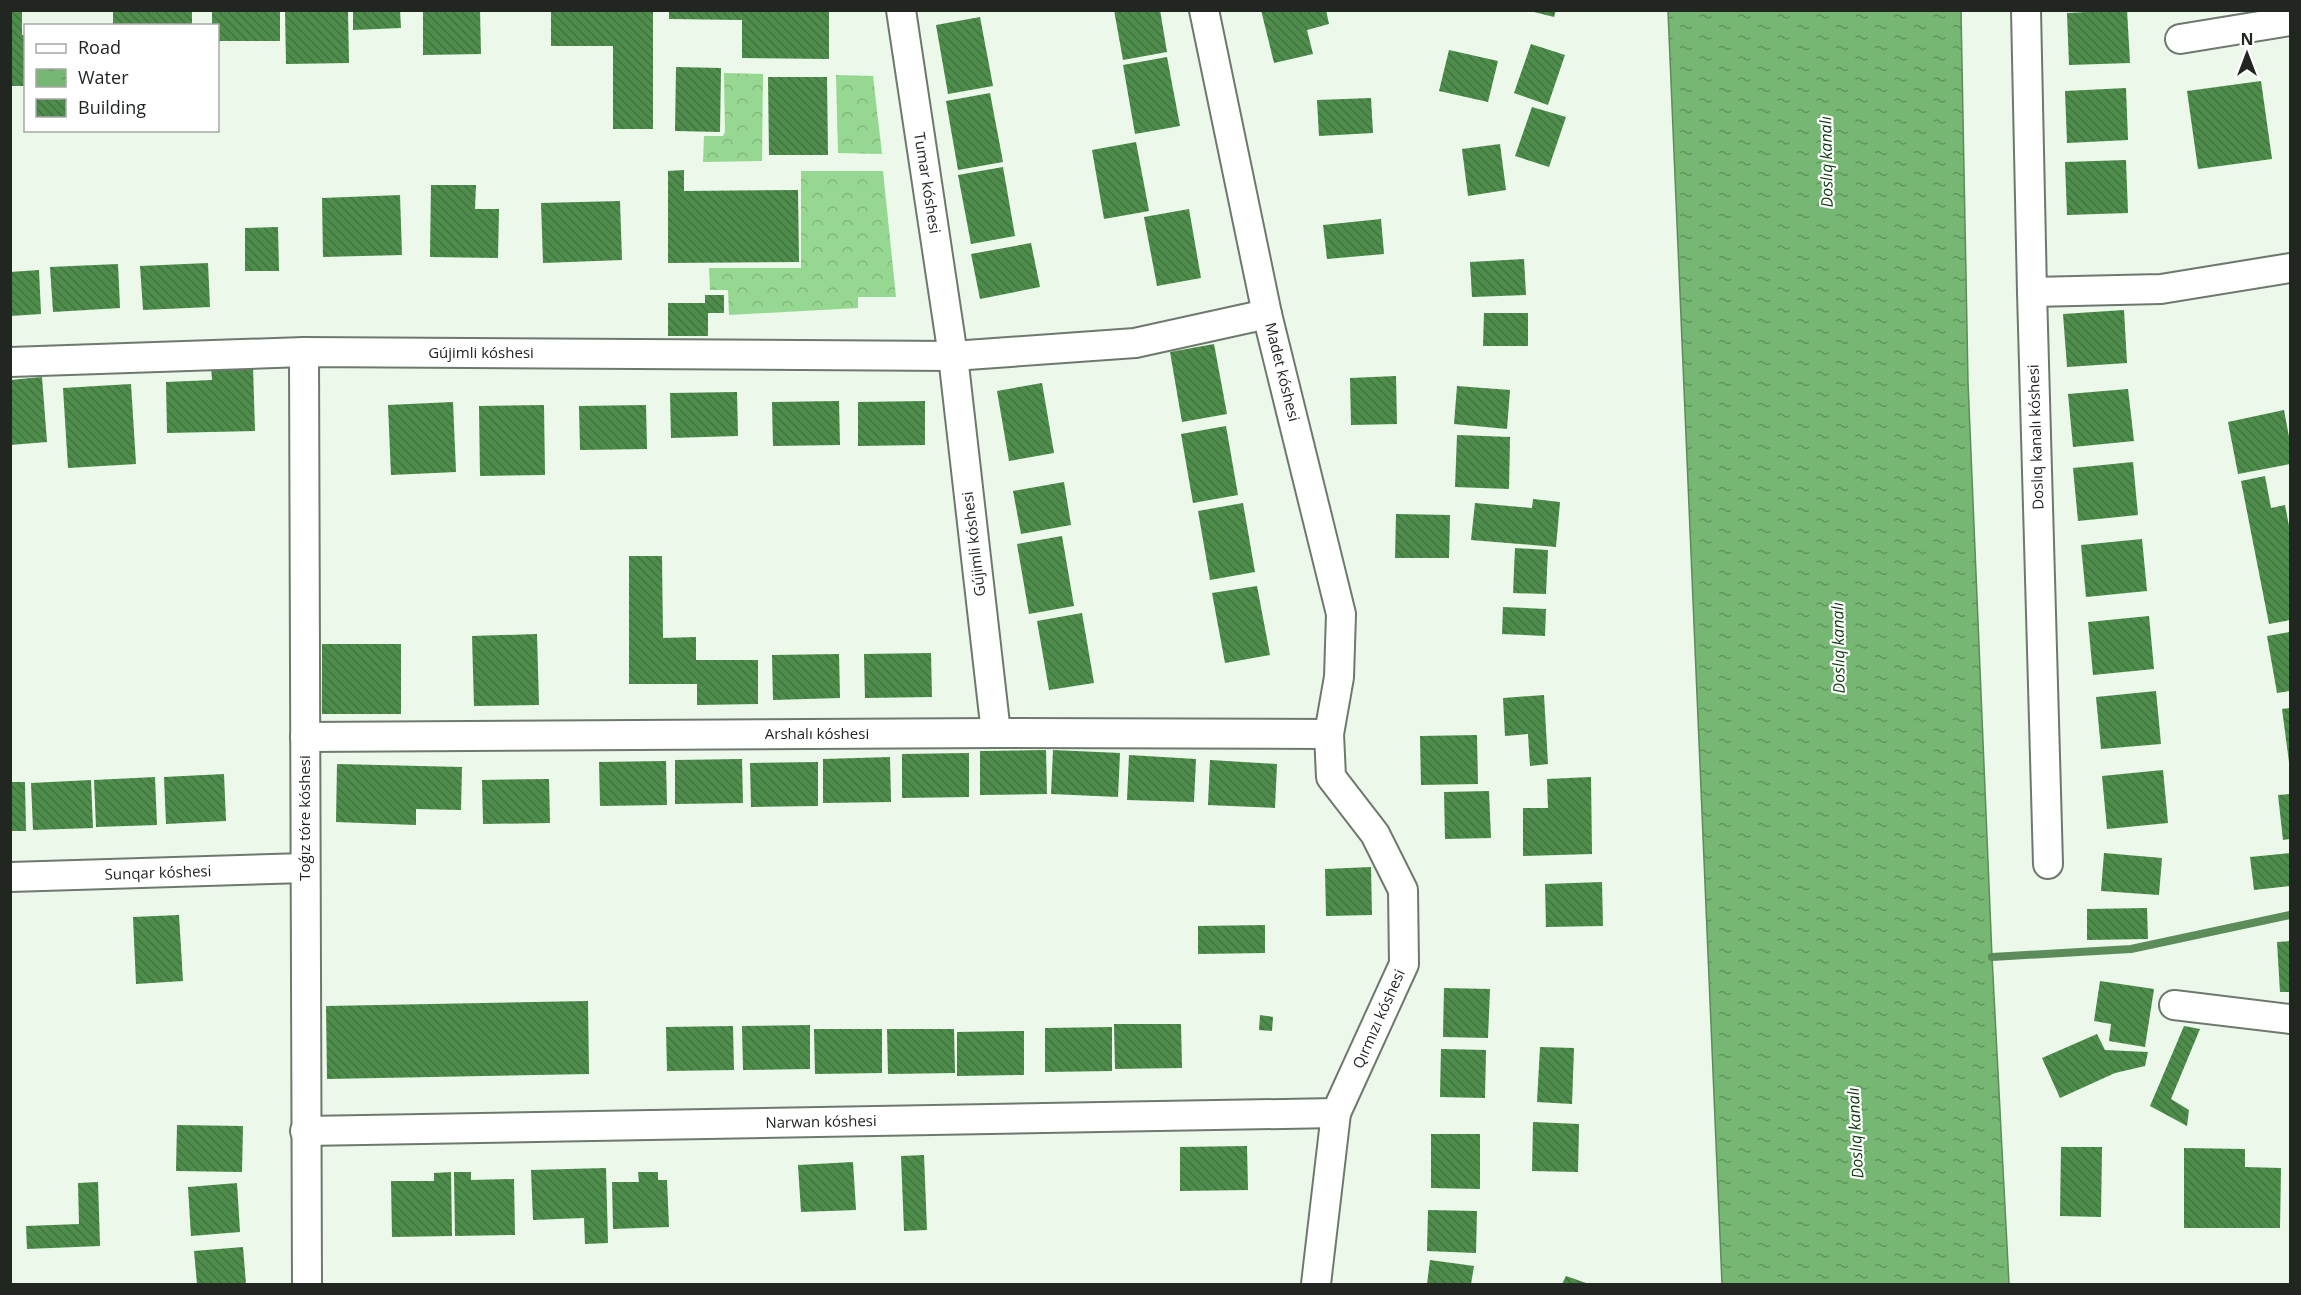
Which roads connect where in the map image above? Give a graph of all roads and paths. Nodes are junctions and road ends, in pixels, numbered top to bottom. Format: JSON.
{"nodes":[{"id":1,"x":901,"y":10,"type":"edge"},
{"id":2,"x":1204,"y":10,"type":"edge"},
{"id":3,"x":2026,"y":10,"type":"edge"},
{"id":4,"x":2290,"y":21,"type":"edge"},
{"id":5,"x":2180,"y":39,"type":"dead end"},
{"id":6,"x":2290,"y":268,"type":"edge"},
{"id":7,"x":2032,"y":292,"type":"junction"},
{"id":8,"x":1268,"y":314,"type":"junction"},
{"id":9,"x":304,"y":352,"type":"junction"},
{"id":10,"x":952,"y":356,"type":"junction"},
{"id":11,"x":10,"y":362,"type":"edge"},
{"id":12,"x":996,"y":733,"type":"junction"},
{"id":13,"x":1329,"y":734,"type":"junction"},
{"id":14,"x":305,"y":737,"type":"junction"},
{"id":15,"x":2048,"y":864,"type":"dead end"},
{"id":16,"x":305,"y":868,"type":"junction"},
{"id":17,"x":10,"y":877,"type":"edge"},
{"id":18,"x":2174,"y":1005,"type":"dead end"},
{"id":19,"x":2290,"y":1018,"type":"edge"},
{"id":20,"x":1336,"y":1113,"type":"junction"},
{"id":21,"x":306,"y":1131,"type":"junction"},
{"id":22,"x":307,"y":1284,"type":"edge"},
{"id":23,"x":1316,"y":1284,"type":"edge"}],
"edges":[{"from":1,"to":10,"type":"street","name":"Tumar kóshesi"},
{"from":2,"to":8,"type":"street","name":"Madet kóshesi"},
{"from":3,"to":7,"type":"street","name":"Doslıq kanalı kóshesi"},
{"from":4,"to":5,"type":"street"},
{"from":6,"to":7,"type":"street"},
{"from":7,"to":15,"type":"street","name":"Doslıq kanalı kóshesi"},
{"from":8,"to":10,"type":"street","name":"Gújimli kóshesi"},
{"from":8,"to":13,"type":"street","name":"Madet kóshesi"},
{"from":9,"to":10,"type":"street","name":"Gújimli kóshesi"},
{"from":9,"to":11,"type":"street","name":"Gújimli kóshesi"},
{"from":9,"to":14,"type":"street","name":"Toǵız tóre kóshesi"},
{"from":10,"to":12,"type":"street","name":"Gújimli kóshesi"},
{"from":12,"to":13,"type":"street","name":"Arshalı kóshesi"},
{"from":12,"to":14,"type":"street","name":"Arshalı kóshesi"},
{"from":13,"to":20,"type":"street","name":"Qırmızı kóshesi"},
{"from":14,"to":16,"type":"street","name":"Toǵız tóre kóshesi"},
{"from":16,"to":17,"type":"street","name":"Sunqar kóshesi"},
{"from":16,"to":21,"type":"street","name":"Toǵız tóre kóshesi"},
{"from":18,"to":19,"type":"street"},
{"from":20,"to":21,"type":"street","name":"Narwan kóshesi"},
{"from":20,"to":23,"type":"street","name":"Qırmızı kóshesi"},
{"from":21,"to":22,"type":"street","name":"Toǵız tóre kóshesi"}]}
